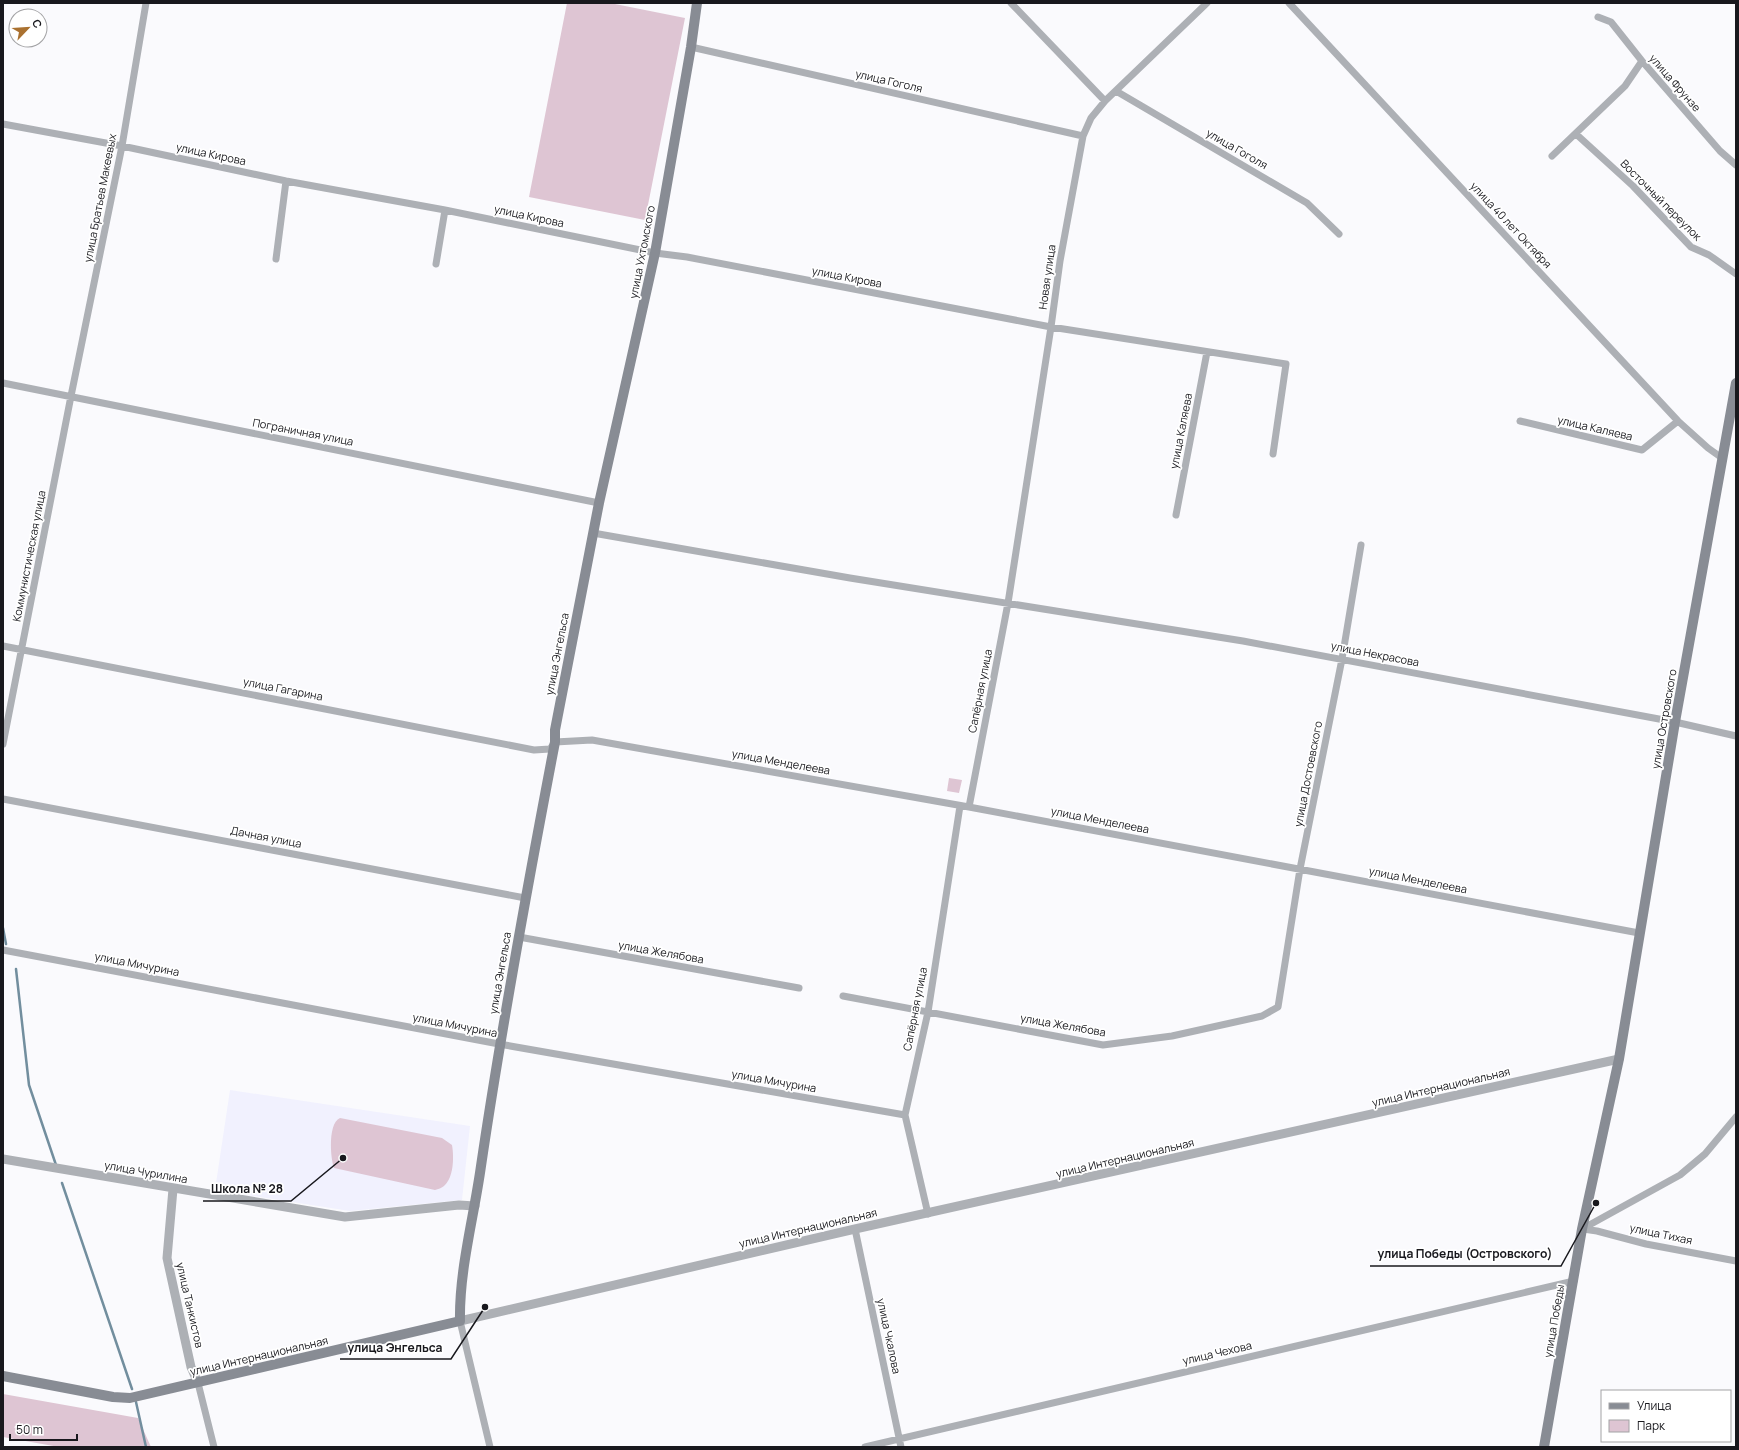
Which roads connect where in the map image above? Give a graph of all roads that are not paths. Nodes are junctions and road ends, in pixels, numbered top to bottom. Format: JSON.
{"nodes":[{"id":1,"x":146,"y":3,"type":"edge"},
{"id":2,"x":696,"y":3,"type":"edge"},
{"id":3,"x":1011,"y":3,"type":"edge"},
{"id":4,"x":1207,"y":3,"type":"edge"},
{"id":5,"x":1290,"y":3,"type":"edge"},
{"id":6,"x":1598,"y":17,"type":"dead end"},
{"id":7,"x":691,"y":47,"type":"junction"},
{"id":8,"x":1642,"y":61,"type":"junction"},
{"id":9,"x":1116,"y":91,"type":"junction"},
{"id":10,"x":1105,"y":101,"type":"junction"},
{"id":11,"x":3,"y":124,"type":"edge"},
{"id":12,"x":1576,"y":134,"type":"junction"},
{"id":13,"x":1083,"y":136,"type":"junction"},
{"id":14,"x":122,"y":146,"type":"junction"},
{"id":15,"x":1552,"y":156,"type":"dead end"},
{"id":16,"x":1736,"y":165,"type":"edge"},
{"id":17,"x":286,"y":181,"type":"junction"},
{"id":18,"x":445,"y":210,"type":"junction"},
{"id":19,"x":1339,"y":234,"type":"dead end"},
{"id":20,"x":655,"y":253,"type":"junction"},
{"id":21,"x":276,"y":259,"type":"dead end"},
{"id":22,"x":436,"y":264,"type":"dead end"},
{"id":23,"x":1736,"y":274,"type":"edge"},
{"id":24,"x":1052,"y":327,"type":"junction"},
{"id":25,"x":1207,"y":352,"type":"junction"},
{"id":26,"x":3,"y":383,"type":"edge"},
{"id":27,"x":1736,"y":389,"type":"edge"},
{"id":28,"x":71,"y":396,"type":"junction"},
{"id":29,"x":1678,"y":421,"type":"junction"},
{"id":30,"x":1520,"y":422,"type":"dead end"},
{"id":31,"x":1273,"y":454,"type":"dead end"},
{"id":32,"x":1722,"y":458,"type":"junction"},
{"id":33,"x":599,"y":503,"type":"junction"},
{"id":34,"x":1176,"y":515,"type":"dead end"},
{"id":35,"x":593,"y":533,"type":"junction"},
{"id":36,"x":1360,"y":545,"type":"dead end"},
{"id":37,"x":1008,"y":603,"type":"junction"},
{"id":38,"x":3,"y":646,"type":"edge"},
{"id":39,"x":22,"y":650,"type":"junction"},
{"id":40,"x":1342,"y":658,"type":"junction"},
{"id":41,"x":1675,"y":722,"type":"junction"},
{"id":42,"x":1736,"y":736,"type":"edge"},
{"id":43,"x":554,"y":742,"type":"junction"},
{"id":44,"x":3,"y":744,"type":"edge"},
{"id":45,"x":3,"y":798,"type":"edge"},
{"id":46,"x":960,"y":806,"type":"junction"},
{"id":47,"x":969,"y":807,"type":"junction"},
{"id":48,"x":1300,"y":869,"type":"junction"},
{"id":49,"x":525,"y":898,"type":"junction"},
{"id":50,"x":1640,"y":933,"type":"junction"},
{"id":51,"x":519,"y":937,"type":"junction"},
{"id":52,"x":3,"y":950,"type":"edge"},
{"id":53,"x":799,"y":988,"type":"dead end"},
{"id":54,"x":843,"y":996,"type":"dead end"},
{"id":55,"x":1278,"y":1007,"type":"joint"},
{"id":56,"x":928,"y":1012,"type":"junction"},
{"id":57,"x":499,"y":1044,"type":"junction"},
{"id":58,"x":1619,"y":1059,"type":"junction"},
{"id":59,"x":905,"y":1115,"type":"junction"},
{"id":60,"x":1736,"y":1117,"type":"edge"},
{"id":61,"x":3,"y":1159,"type":"edge"},
{"id":62,"x":173,"y":1189,"type":"junction"},
{"id":63,"x":475,"y":1206,"type":"junction"},
{"id":64,"x":928,"y":1214,"type":"junction"},
{"id":65,"x":855,"y":1229,"type":"junction"},
{"id":66,"x":1582,"y":1229,"type":"junction"},
{"id":67,"x":1736,"y":1261,"type":"edge"},
{"id":68,"x":1574,"y":1281,"type":"junction"},
{"id":69,"x":460,"y":1321,"type":"junction"},
{"id":70,"x":3,"y":1376,"type":"edge"},
{"id":71,"x":198,"y":1383,"type":"junction"},
{"id":72,"x":899,"y":1439,"type":"junction"},
{"id":73,"x":214,"y":1447,"type":"edge"},
{"id":74,"x":490,"y":1447,"type":"edge"},
{"id":75,"x":865,"y":1447,"type":"edge"},
{"id":76,"x":901,"y":1447,"type":"edge"},
{"id":77,"x":1544,"y":1447,"type":"edge"}],
"edges":[{"from":1,"to":14,"type":"street","name":"улица Братьев Макеевых"},
{"from":2,"to":7,"type":"main road","name":"улица Ухтомского"},
{"from":3,"to":10,"type":"street"},
{"from":4,"to":9,"type":"street","name":"Новая улица"},
{"from":5,"to":29,"type":"street","name":"улица 40 лет Октября"},
{"from":6,"to":8,"type":"street","name":"улица Фрунзе"},
{"from":7,"to":13,"type":"street","name":"улица Гоголя"},
{"from":7,"to":20,"type":"main road","name":"улица Ухтомского"},
{"from":8,"to":12,"type":"street"},
{"from":8,"to":16,"type":"street","name":"улица Фрунзе"},
{"from":9,"to":10,"type":"street","name":"Новая улица"},
{"from":9,"to":19,"type":"street","name":"улица Гоголя"},
{"from":10,"to":13,"type":"street","name":"Новая улица"},
{"from":11,"to":14,"type":"street","name":"улица Кирова"},
{"from":12,"to":15,"type":"street"},
{"from":12,"to":23,"type":"street","name":"Восточный переулок"},
{"from":13,"to":24,"type":"street","name":"Новая улица"},
{"from":14,"to":17,"type":"street","name":"улица Кирова"},
{"from":14,"to":28,"type":"street","name":"улица Братьев Макеевых"},
{"from":17,"to":18,"type":"street","name":"улица Кирова"},
{"from":17,"to":21,"type":"street"},
{"from":18,"to":20,"type":"street","name":"улица Кирова"},
{"from":18,"to":22,"type":"street"},
{"from":20,"to":24,"type":"street","name":"улица Кирова"},
{"from":20,"to":33,"type":"main road","name":"улица Ухтомского"},
{"from":24,"to":25,"type":"street"},
{"from":24,"to":37,"type":"street","name":"Новая улица"},
{"from":25,"to":31,"type":"street"},
{"from":25,"to":34,"type":"street","name":"улица Каляева"},
{"from":26,"to":28,"type":"street","name":"Пограничная улица"},
{"from":27,"to":32,"type":"main road","name":"улица Островского"},
{"from":28,"to":33,"type":"street","name":"Пограничная улица"},
{"from":28,"to":39,"type":"street","name":"Коммунистическая улица"},
{"from":29,"to":30,"type":"street","name":"улица Каляева"},
{"from":29,"to":32,"type":"street","name":"улица 40 лет Октября"},
{"from":32,"to":41,"type":"main road","name":"улица Островского"},
{"from":33,"to":35,"type":"main road","name":"улица Энгельса"},
{"from":35,"to":37,"type":"street","name":"улица Некрасова"},
{"from":35,"to":43,"type":"main road","name":"улица Энгельса"},
{"from":36,"to":40,"type":"street","name":"улица Достоевского"},
{"from":37,"to":40,"type":"street","name":"улица Некрасова"},
{"from":37,"to":47,"type":"street","name":"Сапёрная улица"},
{"from":38,"to":39,"type":"street","name":"улица Гагарина"},
{"from":39,"to":43,"type":"street","name":"улица Гагарина"},
{"from":39,"to":44,"type":"street","name":"Коммунистическая улица"},
{"from":40,"to":41,"type":"street","name":"улица Некрасова"},
{"from":40,"to":48,"type":"street","name":"улица Достоевского"},
{"from":41,"to":42,"type":"street","name":"улица Некрасова"},
{"from":41,"to":50,"type":"main road","name":"улица Островского"},
{"from":43,"to":46,"type":"street","name":"улица Менделеева"},
{"from":43,"to":49,"type":"main road","name":"улица Энгельса"},
{"from":45,"to":49,"type":"street","name":"Дачная улица"},
{"from":46,"to":47,"type":"street","name":"улица Менделеева"},
{"from":46,"to":56,"type":"street","name":"Сапёрная улица"},
{"from":47,"to":48,"type":"street","name":"улица Менделеева"},
{"from":48,"to":50,"type":"street","name":"улица Менделеева"},
{"from":48,"to":55,"type":"street","name":"улица Достоевского"},
{"from":49,"to":51,"type":"main road","name":"улица Энгельса"},
{"from":50,"to":58,"type":"main road","name":"улица Островского"},
{"from":51,"to":53,"type":"street","name":"улица Желябова"},
{"from":51,"to":57,"type":"main road","name":"улица Энгельса"},
{"from":52,"to":57,"type":"street","name":"улица Мичурина"},
{"from":54,"to":56,"type":"street","name":"улица Желябова"},
{"from":55,"to":56,"type":"street","name":"улица Желябова"},
{"from":56,"to":59,"type":"street","name":"Сапёрная улица"},
{"from":57,"to":59,"type":"street","name":"улица Мичурина"},
{"from":57,"to":63,"type":"main road","name":"улица Энгельса"},
{"from":58,"to":64,"type":"street","name":"улица Интернациональная"},
{"from":58,"to":66,"type":"main road","name":"улица Победы"},
{"from":59,"to":64,"type":"street","name":"Сапёрная улица"},
{"from":60,"to":66,"type":"street"},
{"from":61,"to":62,"type":"street","name":"улица Чурилина"},
{"from":62,"to":63,"type":"street","name":"улица Чурилина"},
{"from":62,"to":71,"type":"street","name":"улица Танкистов"},
{"from":63,"to":69,"type":"main road","name":"улица Энгельса"},
{"from":64,"to":65,"type":"street","name":"улица Интернациональная"},
{"from":65,"to":69,"type":"street","name":"улица Интернациональная"},
{"from":65,"to":72,"type":"street","name":"улица Чкалова"},
{"from":66,"to":67,"type":"street","name":"улица Тихая"},
{"from":66,"to":68,"type":"main road","name":"улица Победы"},
{"from":68,"to":72,"type":"street","name":"улица Чехова"},
{"from":68,"to":77,"type":"main road","name":"улица Победы"},
{"from":69,"to":71,"type":"main road","name":"улица Интернациональная"},
{"from":69,"to":74,"type":"street","name":"улица Энгельса"},
{"from":70,"to":71,"type":"main road","name":"улица Интернациональная"},
{"from":71,"to":73,"type":"street","name":"улица Танкистов"},
{"from":72,"to":75,"type":"street","name":"улица Чехова"},
{"from":72,"to":76,"type":"street","name":"улица Чкалова"}]}
